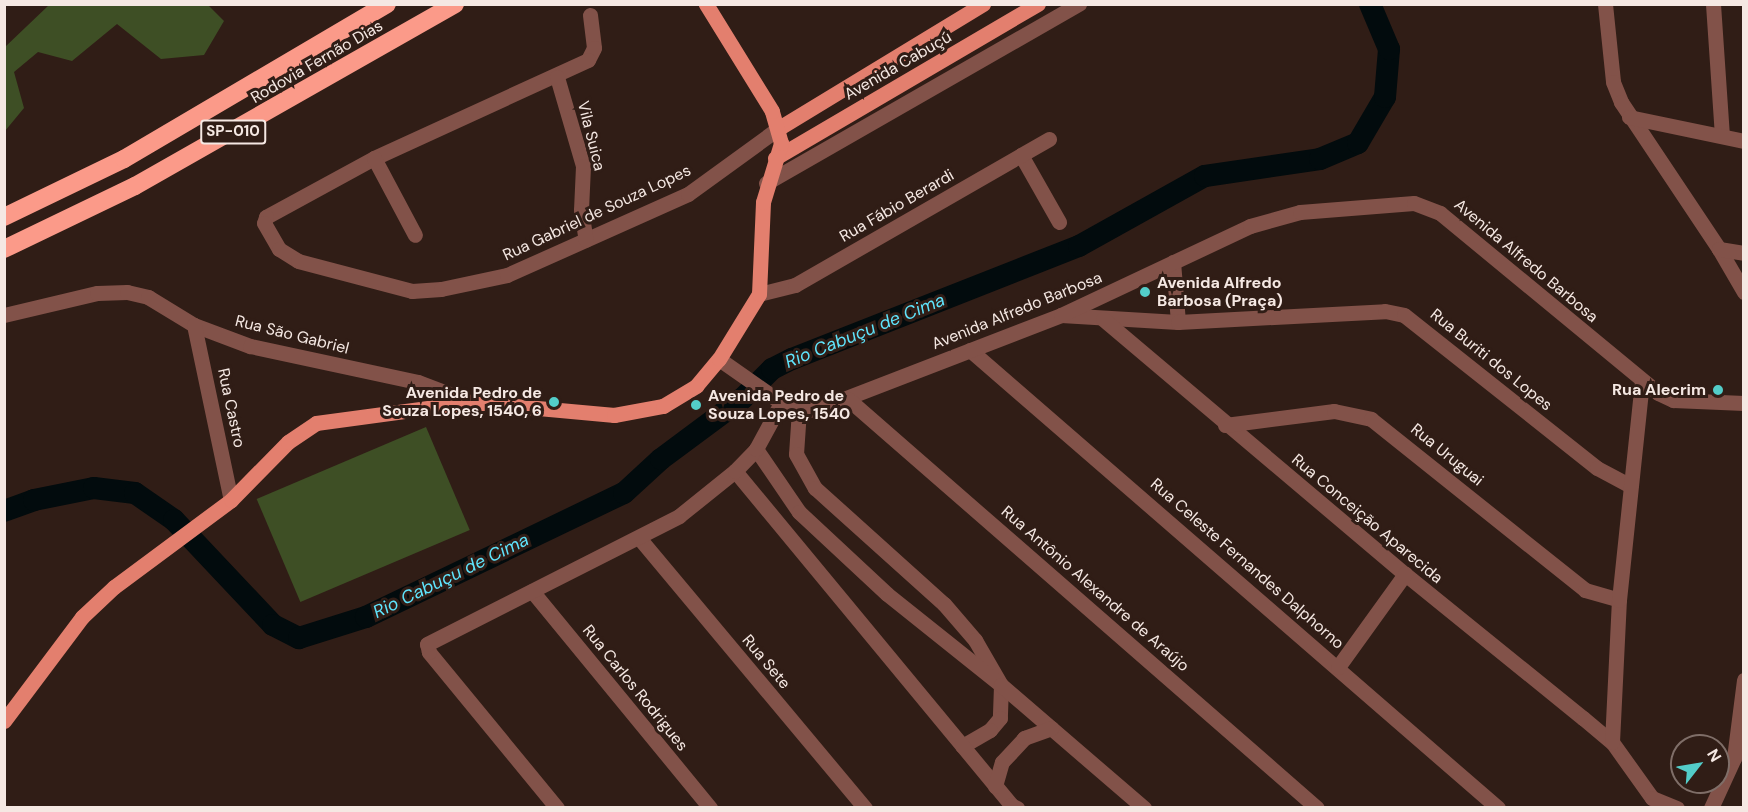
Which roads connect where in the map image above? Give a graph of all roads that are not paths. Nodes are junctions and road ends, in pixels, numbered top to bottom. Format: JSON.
{"nodes":[{"id":1,"x":387,"y":4,"type":"edge"},
{"id":2,"x":455,"y":4,"type":"edge"},
{"id":3,"x":706,"y":4,"type":"edge"},
{"id":4,"x":983,"y":4,"type":"edge"},
{"id":5,"x":1079,"y":4,"type":"edge"},
{"id":6,"x":1605,"y":4,"type":"edge"},
{"id":7,"x":1713,"y":4,"type":"edge"},
{"id":8,"x":1028,"y":7,"type":"edge"},
{"id":9,"x":590,"y":15,"type":"dead end"},
{"id":10,"x":1042,"y":27,"type":"junction"},
{"id":11,"x":557,"y":77,"type":"junction"},
{"id":12,"x":1629,"y":117,"type":"junction"},
{"id":13,"x":779,"y":128,"type":"junction"},
{"id":14,"x":1722,"y":136,"type":"junction"},
{"id":15,"x":1049,"y":139,"type":"dead end"},
{"id":16,"x":1743,"y":141,"type":"edge"},
{"id":17,"x":1021,"y":155,"type":"junction"},
{"id":18,"x":374,"y":158,"type":"junction"},
{"id":19,"x":775,"y":158,"type":"junction"},
{"id":20,"x":766,"y":183,"type":"junction"},
{"id":21,"x":4,"y":217,"type":"edge"},
{"id":22,"x":1059,"y":222,"type":"dead end"},
{"id":23,"x":415,"y":235,"type":"dead end"},
{"id":24,"x":586,"y":240,"type":"junction"},
{"id":25,"x":4,"y":249,"type":"edge"},
{"id":26,"x":1719,"y":249,"type":"junction"},
{"id":27,"x":1743,"y":253,"type":"edge"},
{"id":28,"x":1173,"y":262,"type":"junction"},
{"id":29,"x":1743,"y":292,"type":"edge"},
{"id":30,"x":759,"y":294,"type":"junction"},
{"id":31,"x":4,"y":315,"type":"edge"},
{"id":32,"x":1061,"y":315,"type":"junction"},
{"id":33,"x":1103,"y":319,"type":"junction"},
{"id":34,"x":1178,"y":322,"type":"junction"},
{"id":35,"x":194,"y":325,"type":"junction"},
{"id":36,"x":970,"y":350,"type":"junction"},
{"id":37,"x":719,"y":359,"type":"junction"},
{"id":38,"x":1642,"y":381,"type":"junction"},
{"id":39,"x":848,"y":399,"type":"junction"},
{"id":40,"x":775,"y":400,"type":"junction"},
{"id":41,"x":471,"y":402,"type":"junction"},
{"id":42,"x":1743,"y":403,"type":"edge"},
{"id":43,"x":799,"y":410,"type":"junction"},
{"id":44,"x":1225,"y":425,"type":"junction"},
{"id":45,"x":756,"y":449,"type":"junction"},
{"id":46,"x":735,"y":471,"type":"junction"},
{"id":47,"x":1631,"y":486,"type":"junction"},
{"id":48,"x":231,"y":500,"type":"junction"},
{"id":49,"x":640,"y":539,"type":"junction"},
{"id":50,"x":1405,"y":574,"type":"junction"},
{"id":51,"x":532,"y":591,"type":"junction"},
{"id":52,"x":1619,"y":600,"type":"junction"},
{"id":53,"x":1338,"y":666,"type":"junction"},
{"id":54,"x":1743,"y":680,"type":"edge"},
{"id":55,"x":1001,"y":685,"type":"junction"},
{"id":56,"x":4,"y":721,"type":"edge"},
{"id":57,"x":1051,"y":728,"type":"junction"},
{"id":58,"x":1612,"y":742,"type":"junction"},
{"id":59,"x":962,"y":746,"type":"junction"},
{"id":60,"x":995,"y":786,"type":"junction"},
{"id":61,"x":1652,"y":803,"type":"edge"},
{"id":62,"x":1011,"y":806,"type":"edge"},
{"id":63,"x":557,"y":807,"type":"edge"},
{"id":64,"x":710,"y":807,"type":"edge"},
{"id":65,"x":865,"y":807,"type":"edge"},
{"id":66,"x":1144,"y":807,"type":"edge"},
{"id":67,"x":1317,"y":807,"type":"edge"},
{"id":68,"x":1498,"y":807,"type":"edge"},
{"id":69,"x":1677,"y":807,"type":"edge"},
{"id":70,"x":1711,"y":807,"type":"edge"}],
"edges":[{"from":1,"to":21,"type":"highway","name":"Rodovia Fernão Dias","number":"SP-010"},
{"from":2,"to":25,"type":"highway","name":"Rodovia Fernão Dias","number":"SP-010"},
{"from":3,"to":13,"type":"main road"},
{"from":4,"to":13,"type":"main road","name":"Avenida Cabuçú"},
{"from":5,"to":10,"type":"street"},
{"from":6,"to":12,"type":"street"},
{"from":7,"to":14,"type":"street"},
{"from":8,"to":10,"type":"street"},
{"from":8,"to":19,"type":"main road","name":"Avenida Cabuçú"},
{"from":9,"to":11,"type":"street"},
{"from":10,"to":20,"type":"street"},
{"from":11,"to":18,"type":"street"},
{"from":11,"to":24,"type":"street","name":"Vila Suica"},
{"from":12,"to":14,"type":"street"},
{"from":12,"to":26,"type":"street"},
{"from":13,"to":19,"type":"main road"},
{"from":13,"to":24,"type":"street","name":"Rua Gabriel de Souza Lopes"},
{"from":14,"to":16,"type":"street"},
{"from":15,"to":17,"type":"street","name":"Rua Fábio Berardi"},
{"from":17,"to":22,"type":"street"},
{"from":17,"to":30,"type":"street","name":"Rua Fábio Berardi"},
{"from":18,"to":23,"type":"street"},
{"from":18,"to":24,"type":"street","name":"Rua Gabriel de Souza Lopes"},
{"from":19,"to":20,"type":"main road"},
{"from":20,"to":30,"type":"main road"},
{"from":26,"to":27,"type":"street"},
{"from":26,"to":29,"type":"street"},
{"from":28,"to":32,"type":"street","name":"Avenida Alfredo Barbosa"},
{"from":28,"to":34,"type":"street"},
{"from":28,"to":38,"type":"street","name":"Avenida Alfredo Barbosa"},
{"from":30,"to":37,"type":"main road"},
{"from":31,"to":35,"type":"street","name":"Rua São Gabriel"},
{"from":32,"to":33,"type":"street","name":"Rua Buriti dos Lopes"},
{"from":32,"to":36,"type":"street","name":"Avenida Alfredo Barbosa"},
{"from":33,"to":34,"type":"street","name":"Rua Buriti dos Lopes"},
{"from":33,"to":44,"type":"street","name":"Rua Conceição Aparecida"},
{"from":34,"to":47,"type":"street","name":"Rua Buriti dos Lopes"},
{"from":35,"to":41,"type":"street","name":"Rua São Gabriel"},
{"from":35,"to":48,"type":"street","name":"Rua Castro"},
{"from":36,"to":39,"type":"street","name":"Avenida Alfredo Barbosa"},
{"from":36,"to":53,"type":"street","name":"Rua Celeste Fernandes Dalphorno"},
{"from":37,"to":40,"type":"street"},
{"from":37,"to":41,"type":"main road"},
{"from":38,"to":42,"type":"street"},
{"from":38,"to":47,"type":"street"},
{"from":39,"to":43,"type":"street","name":"Avenida Alfredo Barbosa"},
{"from":39,"to":67,"type":"street","name":"Rua Antônio Alexandre de Araújo"},
{"from":40,"to":43,"type":"street"},
{"from":40,"to":45,"type":"street"},
{"from":41,"to":48,"type":"main road"},
{"from":43,"to":55,"type":"street"},
{"from":44,"to":50,"type":"street","name":"Rua Conceição Aparecida"},
{"from":44,"to":52,"type":"street","name":"Rua Uruguai"},
{"from":45,"to":46,"type":"street"},
{"from":45,"to":55,"type":"street"},
{"from":46,"to":49,"type":"street"},
{"from":46,"to":59,"type":"street"},
{"from":47,"to":52,"type":"street"},
{"from":48,"to":56,"type":"main road"},
{"from":49,"to":51,"type":"street"},
{"from":49,"to":65,"type":"street","name":"Rua Sete"},
{"from":50,"to":53,"type":"street"},
{"from":50,"to":58,"type":"street","name":"Rua Conceição Aparecida"},
{"from":51,"to":63,"type":"street"},
{"from":51,"to":64,"type":"street","name":"Rua Carlos Rodrigues"},
{"from":52,"to":58,"type":"street"},
{"from":53,"to":68,"type":"street","name":"Rua Celeste Fernandes Dalphorno"},
{"from":54,"to":70,"type":"street"},
{"from":55,"to":57,"type":"street"},
{"from":55,"to":59,"type":"street"},
{"from":57,"to":60,"type":"street"},
{"from":57,"to":66,"type":"street"},
{"from":58,"to":61,"type":"street"},
{"from":59,"to":60,"type":"street"},
{"from":60,"to":62,"type":"street"},
{"from":61,"to":69,"type":"street"}]}
